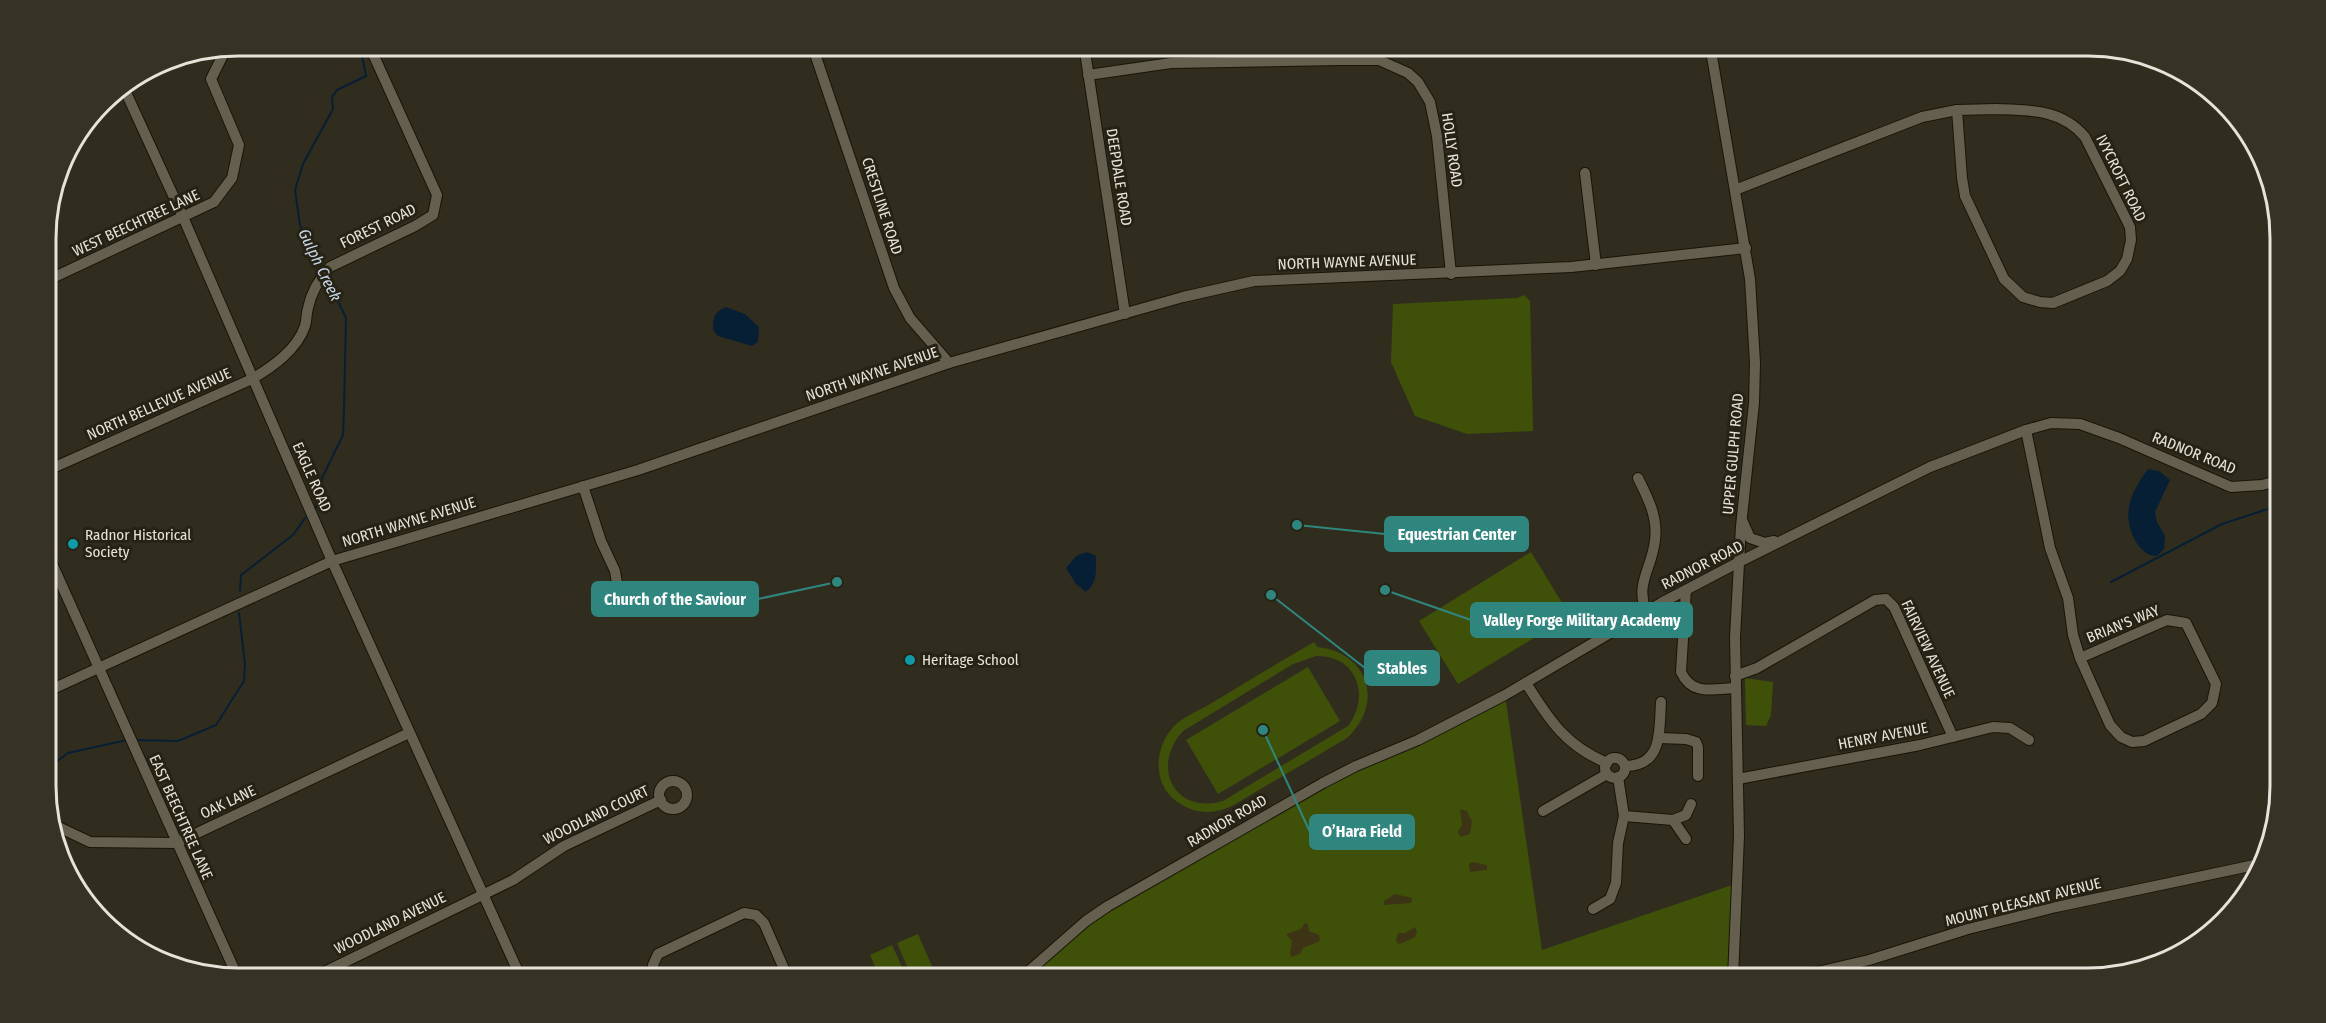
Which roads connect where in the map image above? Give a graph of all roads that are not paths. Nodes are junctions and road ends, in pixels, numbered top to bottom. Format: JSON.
{"nodes":[{"id":1,"x":222,"y":56,"type":"edge"},
{"id":2,"x":374,"y":56,"type":"edge"},
{"id":3,"x":816,"y":56,"type":"edge"},
{"id":4,"x":1085,"y":56,"type":"edge"},
{"id":5,"x":1339,"y":56,"type":"edge"},
{"id":6,"x":1712,"y":56,"type":"edge"},
{"id":7,"x":1340,"y":60,"type":"junction"},
{"id":8,"x":1088,"y":75,"type":"junction"},
{"id":9,"x":126,"y":94,"type":"edge"},
{"id":10,"x":1957,"y":110,"type":"junction"},
{"id":11,"x":1585,"y":173,"type":"dead end"},
{"id":12,"x":1736,"y":190,"type":"junction"},
{"id":13,"x":183,"y":217,"type":"junction"},
{"id":14,"x":1746,"y":248,"type":"junction"},
{"id":15,"x":1596,"y":265,"type":"junction"},
{"id":16,"x":1451,"y":274,"type":"junction"},
{"id":17,"x":56,"y":276,"type":"edge"},
{"id":18,"x":1125,"y":314,"type":"junction"},
{"id":19,"x":950,"y":363,"type":"junction"},
{"id":20,"x":252,"y":379,"type":"junction"},
{"id":21,"x":2026,"y":430,"type":"junction"},
{"id":22,"x":56,"y":467,"type":"edge"},
{"id":23,"x":1638,"y":478,"type":"dead end"},
{"id":24,"x":2271,"y":482,"type":"edge"},
{"id":25,"x":583,"y":486,"type":"junction"},
{"id":26,"x":1742,"y":520,"type":"junction"},
{"id":27,"x":1783,"y":540,"type":"junction"},
{"id":28,"x":332,"y":561,"type":"junction"},
{"id":29,"x":1739,"y":562,"type":"junction"},
{"id":30,"x":56,"y":572,"type":"edge"},
{"id":31,"x":1686,"y":590,"type":"junction"},
{"id":32,"x":621,"y":608,"type":"dead end"},
{"id":33,"x":1646,"y":612,"type":"junction"},
{"id":34,"x":2080,"y":658,"type":"junction"},
{"id":35,"x":99,"y":668,"type":"junction"},
{"id":36,"x":1735,"y":676,"type":"junction"},
{"id":37,"x":1526,"y":683,"type":"junction"},
{"id":38,"x":56,"y":687,"type":"edge"},
{"id":39,"x":1736,"y":688,"type":"junction"},
{"id":40,"x":1660,"y":702,"type":"dead end"},
{"id":41,"x":409,"y":732,"type":"junction"},
{"id":42,"x":1953,"y":737,"type":"junction"},
{"id":43,"x":1659,"y":738,"type":"junction"},
{"id":44,"x":2029,"y":740,"type":"dead end"},
{"id":45,"x":1624,"y":766,"type":"junction"},
{"id":46,"x":1607,"y":768,"type":"junction"},
{"id":47,"x":1698,"y":776,"type":"dead end"},
{"id":48,"x":1618,"y":777,"type":"junction"},
{"id":49,"x":1738,"y":778,"type":"junction"},
{"id":50,"x":661,"y":800,"type":"dead end"},
{"id":51,"x":1690,"y":804,"type":"dead end"},
{"id":52,"x":1543,"y":811,"type":"dead end"},
{"id":53,"x":1624,"y":816,"type":"junction"},
{"id":54,"x":1673,"y":819,"type":"junction"},
{"id":55,"x":61,"y":828,"type":"edge"},
{"id":56,"x":1686,"y":839,"type":"dead end"},
{"id":57,"x":176,"y":843,"type":"junction"},
{"id":58,"x":2252,"y":865,"type":"edge"},
{"id":59,"x":483,"y":895,"type":"junction"},
{"id":60,"x":1593,"y":909,"type":"dead end"},
{"id":61,"x":1734,"y":967,"type":"edge"},
{"id":62,"x":1838,"y":967,"type":"edge"},
{"id":63,"x":233,"y":968,"type":"edge"},
{"id":64,"x":333,"y":968,"type":"edge"},
{"id":65,"x":516,"y":968,"type":"edge"},
{"id":66,"x":653,"y":968,"type":"edge"},
{"id":67,"x":784,"y":968,"type":"edge"},
{"id":68,"x":1033,"y":968,"type":"edge"}],
"edges":[{"from":1,"to":13,"type":"street","name":"WEST BEECHTREE LANE"},
{"from":2,"to":20,"type":"street","name":"FOREST ROAD"},
{"from":3,"to":19,"type":"street","name":"CRESTLINE ROAD"},
{"from":4,"to":8,"type":"street","name":"DEEPDALE ROAD"},
{"from":5,"to":7,"type":"street"},
{"from":6,"to":12,"type":"street","name":"UPPER GULPH ROAD"},
{"from":7,"to":8,"type":"street","name":"HOLLY ROAD"},
{"from":7,"to":16,"type":"street","name":"HOLLY ROAD"},
{"from":8,"to":18,"type":"street","name":"DEEPDALE ROAD"},
{"from":9,"to":13,"type":"street","name":"EAGLE ROAD"},
{"from":10,"to":10,"type":"street","name":"IVYCROFT ROAD"},
{"from":10,"to":12,"type":"street","name":"IVYCROFT ROAD"},
{"from":11,"to":15,"type":"street"},
{"from":12,"to":14,"type":"street","name":"UPPER GULPH ROAD"},
{"from":13,"to":17,"type":"street","name":"WEST BEECHTREE LANE"},
{"from":13,"to":20,"type":"street","name":"EAGLE ROAD"},
{"from":14,"to":15,"type":"street","name":"NORTH WAYNE AVENUE"},
{"from":14,"to":26,"type":"street","name":"UPPER GULPH ROAD"},
{"from":15,"to":16,"type":"street","name":"NORTH WAYNE AVENUE"},
{"from":16,"to":18,"type":"street","name":"NORTH WAYNE AVENUE"},
{"from":18,"to":19,"type":"street","name":"NORTH WAYNE AVENUE"},
{"from":19,"to":25,"type":"street","name":"NORTH WAYNE AVENUE"},
{"from":20,"to":22,"type":"street","name":"NORTH BELLEVUE AVENUE"},
{"from":20,"to":28,"type":"street","name":"EAGLE ROAD"},
{"from":21,"to":24,"type":"street","name":"RADNOR ROAD"},
{"from":21,"to":27,"type":"street","name":"RADNOR ROAD"},
{"from":21,"to":34,"type":"street","name":"BRIAN'S WAY"},
{"from":23,"to":33,"type":"street"},
{"from":25,"to":28,"type":"street","name":"NORTH WAYNE AVENUE"},
{"from":25,"to":32,"type":"street"},
{"from":26,"to":27,"type":"street"},
{"from":26,"to":29,"type":"street","name":"UPPER GULPH ROAD"},
{"from":27,"to":29,"type":"street","name":"RADNOR ROAD"},
{"from":28,"to":35,"type":"street","name":"NORTH WAYNE AVENUE"},
{"from":28,"to":41,"type":"street","name":"EAGLE ROAD"},
{"from":29,"to":31,"type":"street","name":"RADNOR ROAD"},
{"from":29,"to":36,"type":"street","name":"UPPER GULPH ROAD"},
{"from":30,"to":35,"type":"street"},
{"from":31,"to":33,"type":"street","name":"RADNOR ROAD"},
{"from":31,"to":39,"type":"street"},
{"from":33,"to":37,"type":"street","name":"RADNOR ROAD"},
{"from":34,"to":34,"type":"street","name":"BRIAN'S WAY"},
{"from":35,"to":38,"type":"street","name":"NORTH WAYNE AVENUE"},
{"from":35,"to":57,"type":"street","name":"EAST BEECHTREE LANE"},
{"from":36,"to":39,"type":"street","name":"UPPER GULPH ROAD"},
{"from":36,"to":42,"type":"street","name":"FAIRVIEW AVENUE"},
{"from":37,"to":46,"type":"street"},
{"from":37,"to":68,"type":"street","name":"RADNOR ROAD"},
{"from":39,"to":49,"type":"street","name":"UPPER GULPH ROAD"},
{"from":40,"to":43,"type":"street"},
{"from":41,"to":57,"type":"street","name":"OAK LANE"},
{"from":41,"to":59,"type":"street","name":"EAGLE ROAD"},
{"from":42,"to":44,"type":"street","name":"HENRY AVENUE"},
{"from":42,"to":49,"type":"street","name":"HENRY AVENUE"},
{"from":43,"to":45,"type":"street"},
{"from":43,"to":47,"type":"street"},
{"from":45,"to":46,"type":"street"},
{"from":45,"to":48,"type":"street"},
{"from":46,"to":48,"type":"street"},
{"from":46,"to":52,"type":"street"},
{"from":48,"to":53,"type":"street"},
{"from":49,"to":61,"type":"street","name":"UPPER GULPH ROAD"},
{"from":50,"to":59,"type":"street","name":"WOODLAND COURT"},
{"from":51,"to":54,"type":"street"},
{"from":53,"to":54,"type":"street"},
{"from":53,"to":60,"type":"street"},
{"from":54,"to":56,"type":"street"},
{"from":55,"to":57,"type":"street","name":"OAK LANE"},
{"from":57,"to":63,"type":"street","name":"EAST BEECHTREE LANE"},
{"from":58,"to":62,"type":"street","name":"MOUNT PLEASANT AVENUE"},
{"from":59,"to":64,"type":"street","name":"WOODLAND AVENUE"},
{"from":59,"to":65,"type":"street","name":"EAGLE ROAD"},
{"from":66,"to":67,"type":"street"}]}
